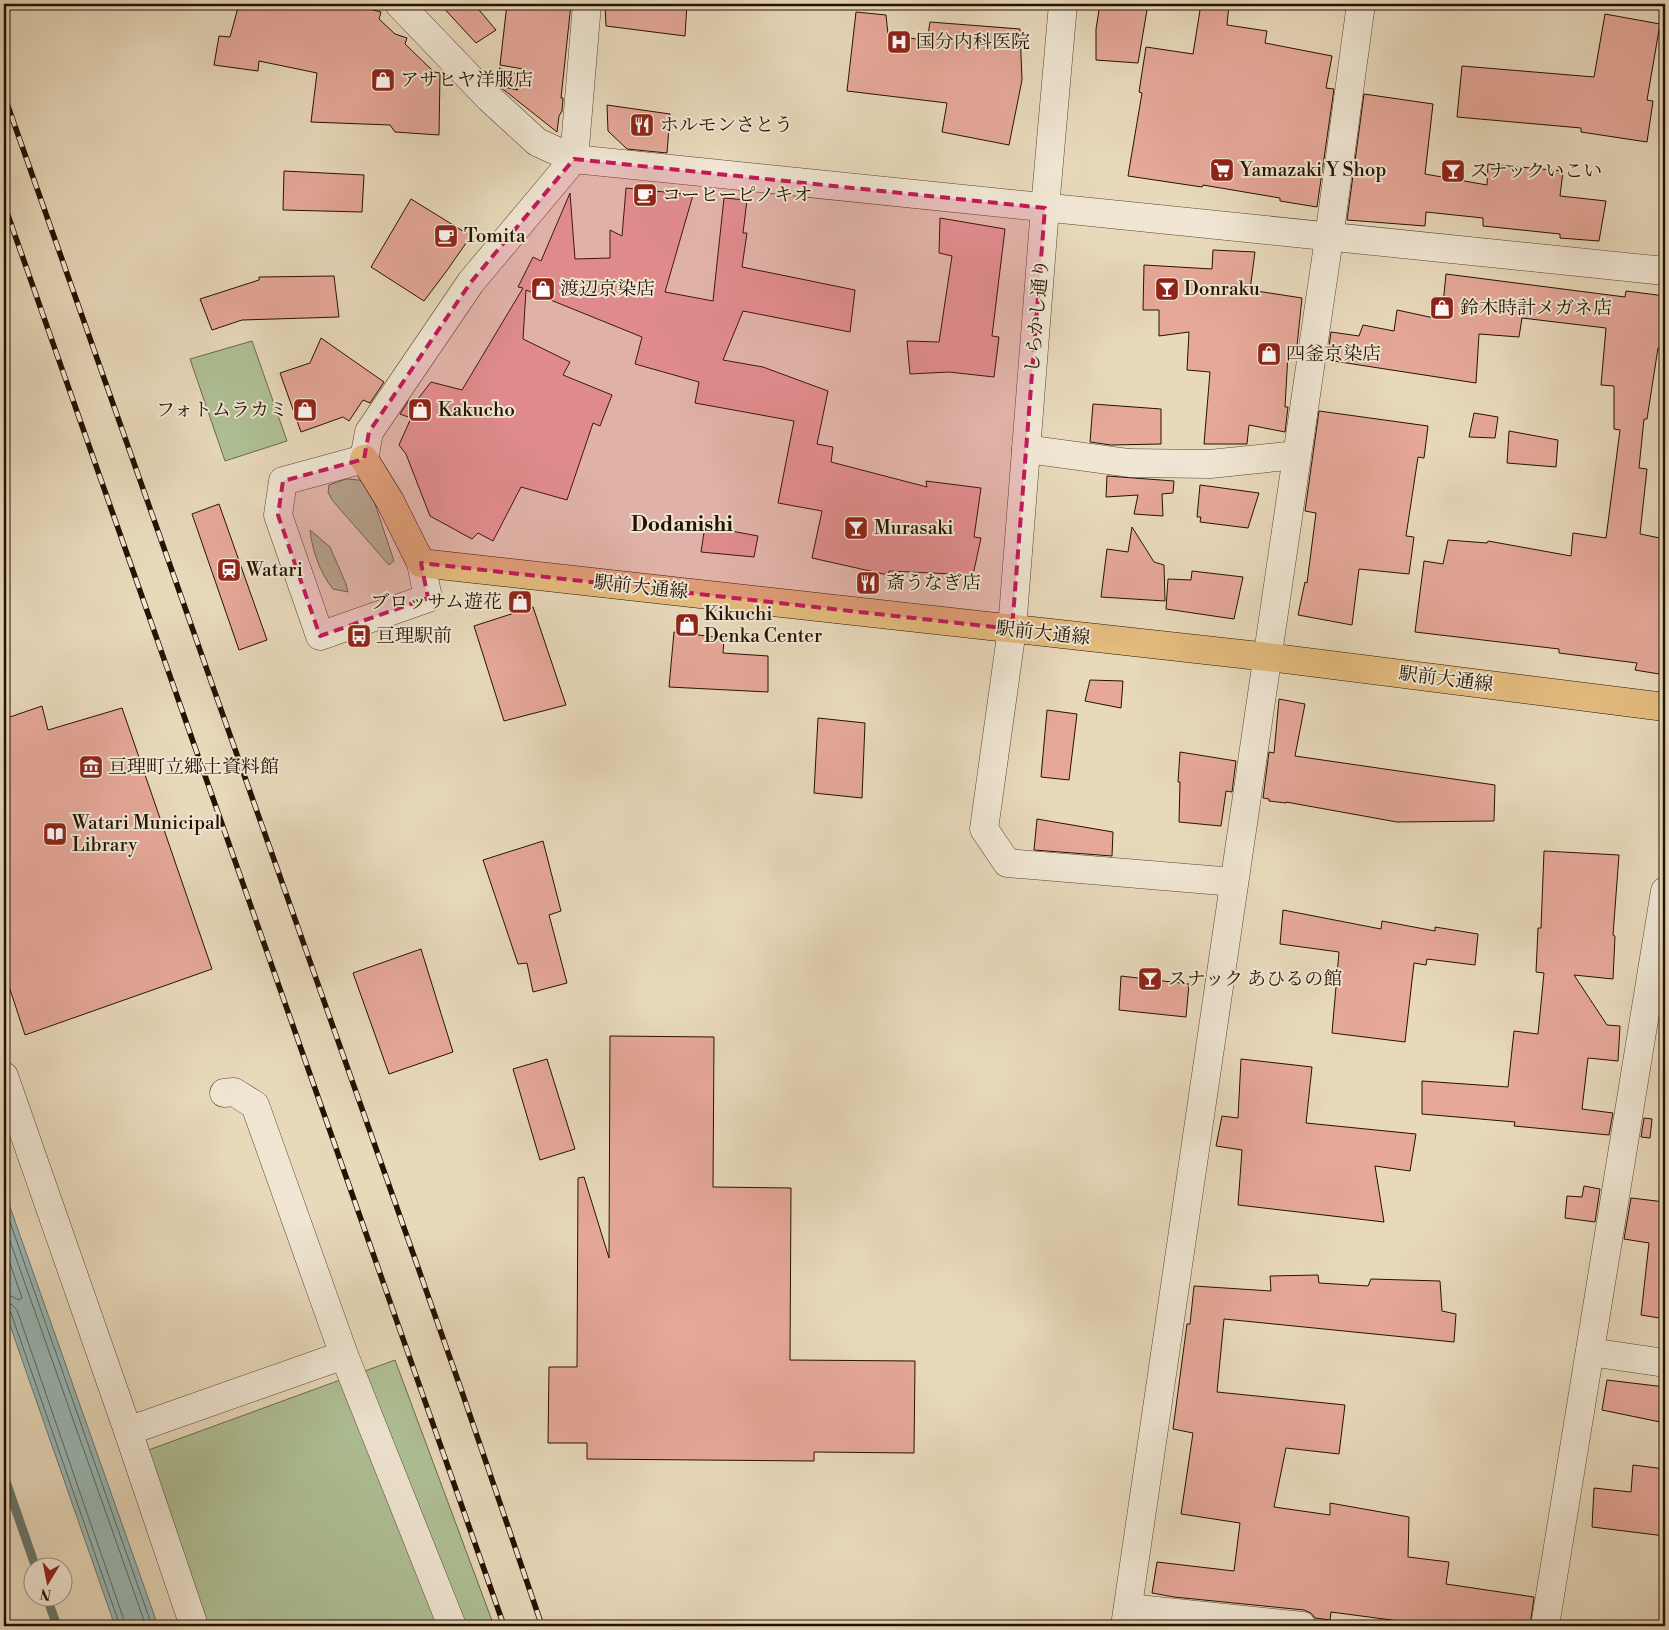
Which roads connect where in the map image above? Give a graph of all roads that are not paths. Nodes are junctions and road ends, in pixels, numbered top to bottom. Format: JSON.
{"nodes":[{"id":1,"x":399,"y":4,"type":"edge"},
{"id":2,"x":587,"y":4,"type":"edge"},
{"id":3,"x":1063,"y":4,"type":"edge"},
{"id":4,"x":1361,"y":4,"type":"edge"},
{"id":5,"x":574,"y":159,"type":"junction"},
{"id":6,"x":1045,"y":208,"type":"junction"},
{"id":7,"x":1329,"y":237,"type":"junction"},
{"id":8,"x":1665,"y":271,"type":"edge"},
{"id":9,"x":1026,"y":449,"type":"junction"},
{"id":10,"x":1297,"y":455,"type":"junction"},
{"id":11,"x":364,"y":459,"type":"junction"},
{"id":12,"x":421,"y":563,"type":"junction"},
{"id":13,"x":1012,"y":629,"type":"junction"},
{"id":14,"x":1268,"y":657,"type":"junction"},
{"id":15,"x":1665,"y":707,"type":"edge"},
{"id":16,"x":1234,"y":882,"type":"junction"},
{"id":17,"x":1665,"y":892,"type":"edge"},
{"id":18,"x":1657,"y":989,"type":"edge"},
{"id":19,"x":4,"y":1076,"type":"edge"},
{"id":20,"x":224,"y":1093,"type":"dead end"},
{"id":21,"x":1590,"y":1352,"type":"junction"},
{"id":22,"x":344,"y":1355,"type":"junction"},
{"id":23,"x":1665,"y":1363,"type":"edge"},
{"id":24,"x":128,"y":1431,"type":"junction"},
{"id":25,"x":1127,"y":1617,"type":"edge"},
{"id":26,"x":194,"y":1626,"type":"edge"},
{"id":27,"x":452,"y":1626,"type":"edge"},
{"id":28,"x":1302,"y":1626,"type":"edge"},
{"id":29,"x":1544,"y":1626,"type":"edge"}],
"edges":[{"from":1,"to":5,"type":"street"},
{"from":2,"to":5,"type":"street"},
{"from":3,"to":6,"type":"street","name":"しらかし通り"},
{"from":4,"to":7,"type":"street"},
{"from":5,"to":6,"type":"street"},
{"from":5,"to":11,"type":"street"},
{"from":6,"to":7,"type":"street"},
{"from":6,"to":9,"type":"street","name":"しらかし通り"},
{"from":7,"to":8,"type":"street"},
{"from":7,"to":10,"type":"street"},
{"from":9,"to":10,"type":"street"},
{"from":9,"to":13,"type":"street","name":"しらかし通り"},
{"from":10,"to":14,"type":"street"},
{"from":11,"to":12,"type":"main road"},
{"from":11,"to":12,"type":"street"},
{"from":12,"to":13,"type":"main road","name":"駅前大通線"},
{"from":13,"to":14,"type":"main road","name":"駅前大通線"},
{"from":13,"to":16,"type":"street","name":"しらかし通り"},
{"from":14,"to":15,"type":"main road","name":"駅前大通線"},
{"from":14,"to":16,"type":"street"},
{"from":16,"to":25,"type":"street"},
{"from":17,"to":18,"type":"street"},
{"from":18,"to":21,"type":"street"},
{"from":19,"to":24,"type":"street"},
{"from":20,"to":22,"type":"street"},
{"from":21,"to":23,"type":"street"},
{"from":21,"to":29,"type":"street"},
{"from":22,"to":24,"type":"street"},
{"from":22,"to":27,"type":"street"},
{"from":24,"to":26,"type":"street"},
{"from":25,"to":28,"type":"street"}]}
